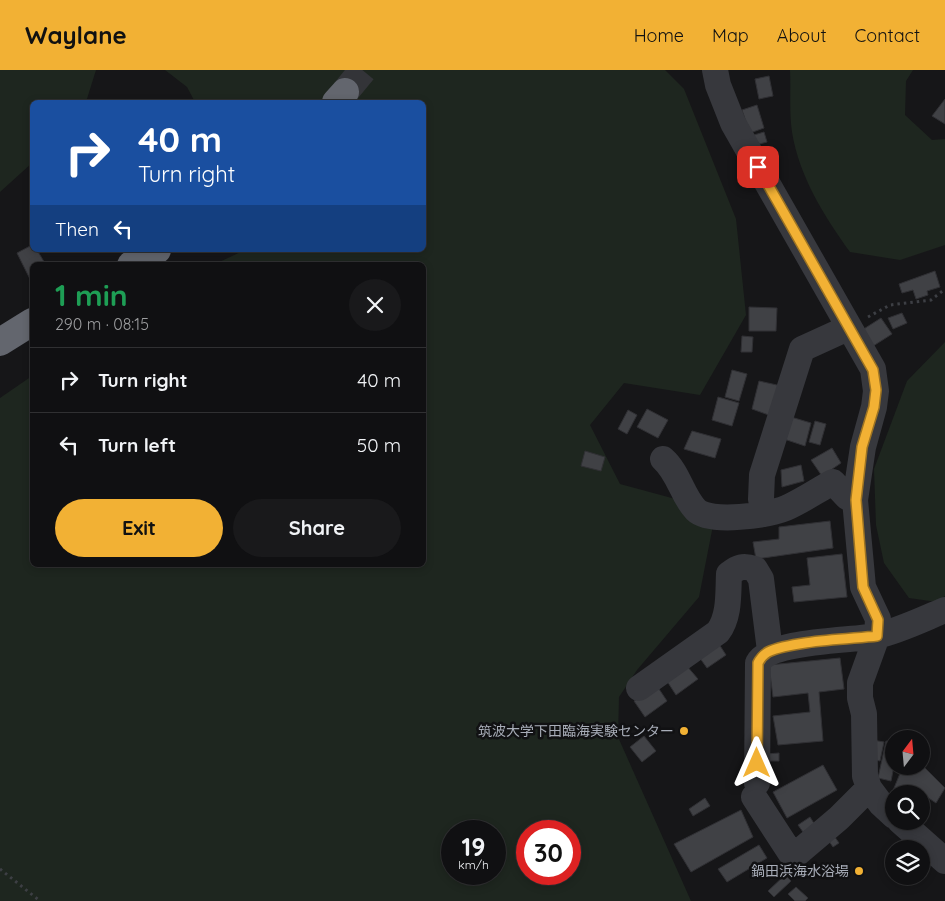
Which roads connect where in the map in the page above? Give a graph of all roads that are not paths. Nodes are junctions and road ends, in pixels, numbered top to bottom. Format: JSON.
{"nodes":[{"id":1,"x":715,"y":70,"type":"edge"},
{"id":2,"x":154,"y":252,"type":"edge"},
{"id":3,"x":137,"y":262,"type":"edge"},
{"id":4,"x":30,"y":323,"type":"edge"},
{"id":5,"x":848,"y":328,"type":"junction"},
{"id":6,"x":0,"y":342,"type":"edge"},
{"id":7,"x":663,"y":459,"type":"dead end"},
{"id":8,"x":856,"y":500,"type":"junction"},
{"id":9,"x":764,"y":514,"type":"junction"},
{"id":10,"x":945,"y":610,"type":"edge"},
{"id":11,"x":877,"y":636,"type":"junction"},
{"id":12,"x":770,"y":651,"type":"junction"},
{"id":13,"x":639,"y":688,"type":"dead end"},
{"id":14,"x":869,"y":788,"type":"junction"},
{"id":15,"x":885,"y":808,"type":"edge"},
{"id":16,"x":910,"y":830,"type":"edge"},
{"id":17,"x":945,"y":861,"type":"edge"}],
"edges":[{"from":1,"to":5,"type":"street"},
{"from":2,"to":3,"type":"highway"},
{"from":4,"to":6,"type":"highway"},
{"from":5,"to":8,"type":"street"},
{"from":5,"to":9,"type":"street"},
{"from":7,"to":9,"type":"street"},
{"from":8,"to":9,"type":"street"},
{"from":8,"to":11,"type":"street"},
{"from":10,"to":11,"type":"street"},
{"from":11,"to":12,"type":"street"},
{"from":11,"to":14,"type":"street"},
{"from":12,"to":13,"type":"street"},
{"from":12,"to":14,"type":"street"},
{"from":14,"to":15,"type":"street"},
{"from":16,"to":17,"type":"street"}]}
